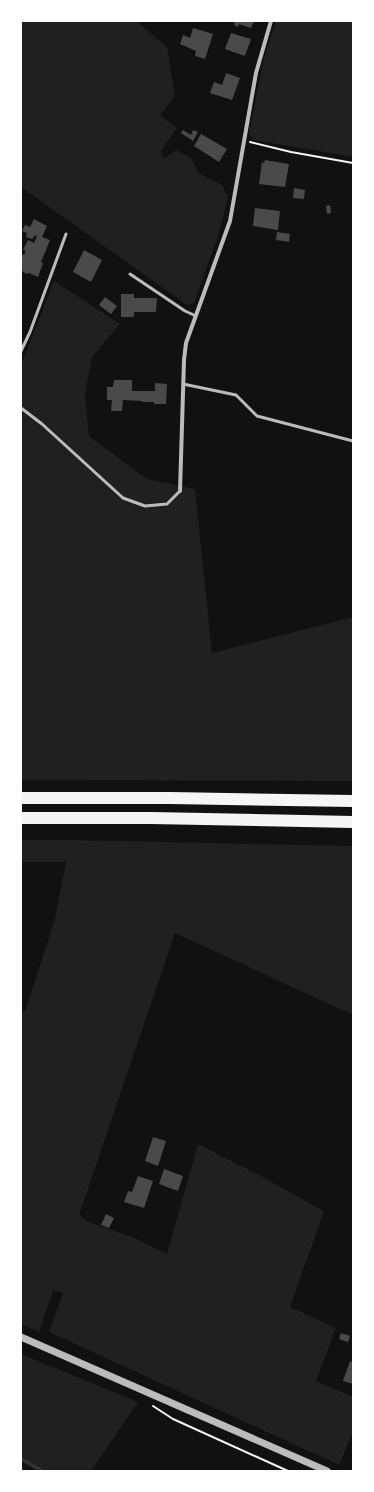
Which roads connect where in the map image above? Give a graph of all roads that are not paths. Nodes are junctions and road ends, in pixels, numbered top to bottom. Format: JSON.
{"nodes":[{"id":1,"x":271,"y":21,"type":"edge"},
{"id":2,"x":66,"y":234,"type":"dead end"},
{"id":3,"x":130,"y":274,"type":"dead end"},
{"id":4,"x":196,"y":316,"type":"junction"},
{"id":5,"x":21,"y":351,"type":"edge"},
{"id":6,"x":183,"y":384,"type":"junction"},
{"id":7,"x":21,"y":408,"type":"edge"},
{"id":8,"x":353,"y":441,"type":"edge"},
{"id":9,"x":180,"y":491,"type":"joint"},
{"id":10,"x":21,"y":798,"type":"edge"},
{"id":11,"x":353,"y":801,"type":"edge"},
{"id":12,"x":21,"y":818,"type":"edge"},
{"id":13,"x":353,"y":822,"type":"edge"},
{"id":14,"x":21,"y":1337,"type":"edge"},
{"id":15,"x":327,"y":1471,"type":"edge"}],
"edges":[{"from":1,"to":4,"type":"street"},
{"from":2,"to":5,"type":"lane"},
{"from":3,"to":4,"type":"lane"},
{"from":4,"to":6,"type":"street"},
{"from":6,"to":8,"type":"lane"},
{"from":6,"to":9,"type":"street"},
{"from":7,"to":9,"type":"lane"},
{"from":10,"to":11,"type":"highway"},
{"from":12,"to":13,"type":"highway"},
{"from":14,"to":15,"type":"street"}]}
